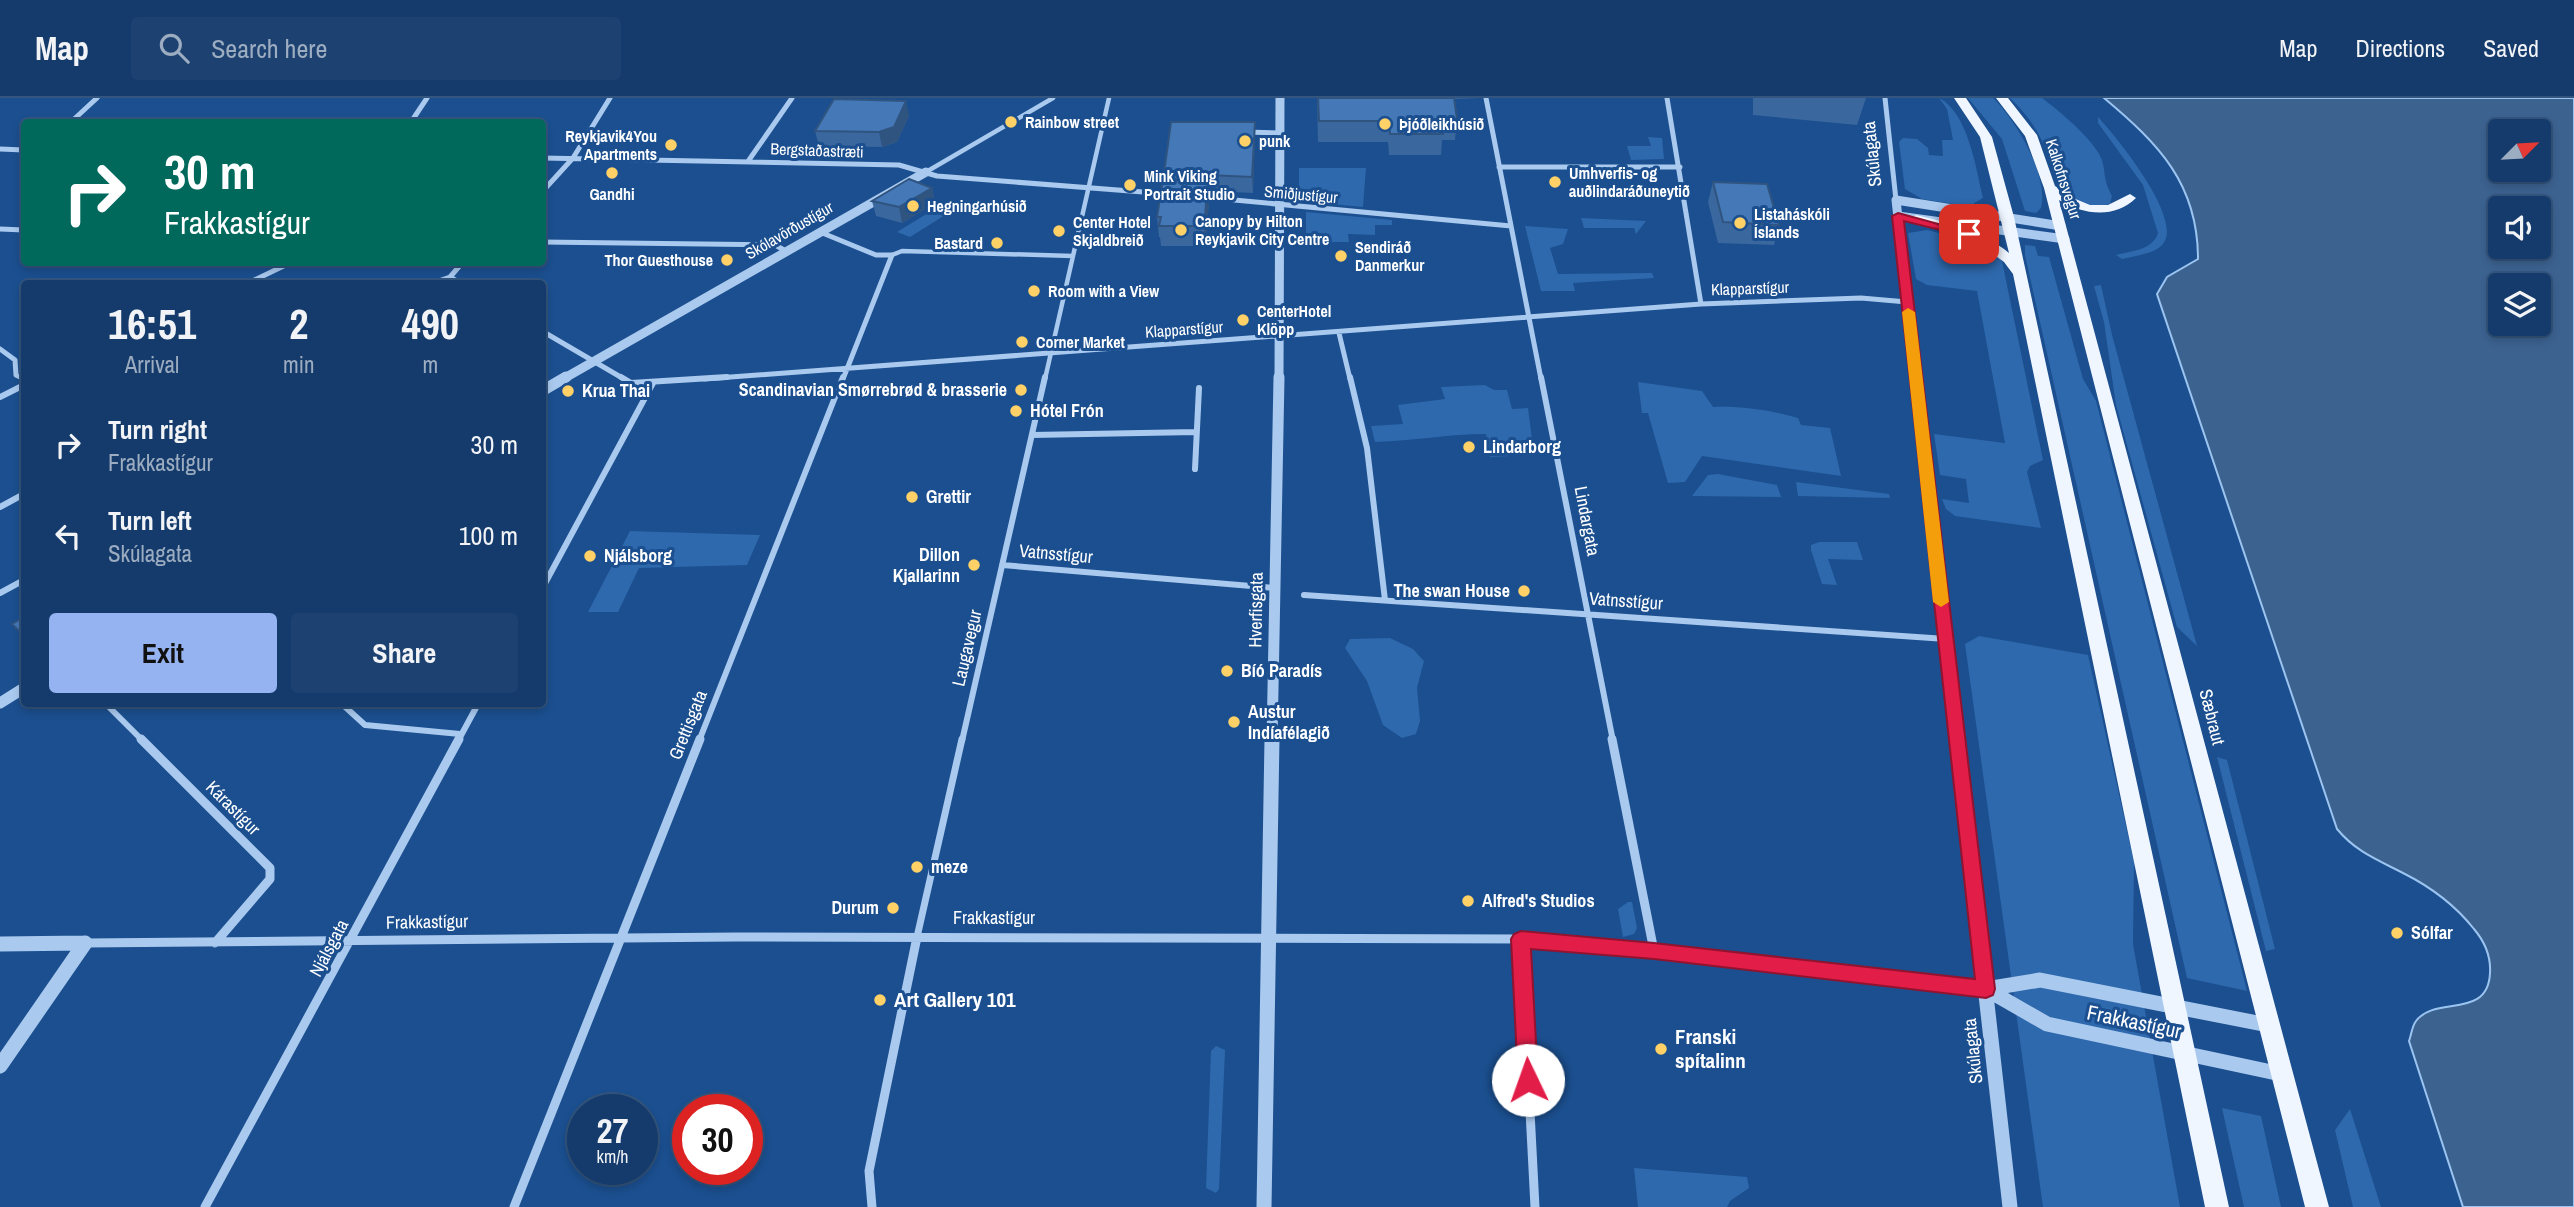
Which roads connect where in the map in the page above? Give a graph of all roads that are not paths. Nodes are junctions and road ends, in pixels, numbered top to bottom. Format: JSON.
{"nodes":[{"id":1,"x":97,"y":98,"type":"edge"},
{"id":2,"x":427,"y":98,"type":"edge"},
{"id":3,"x":610,"y":98,"type":"edge"},
{"id":4,"x":792,"y":98,"type":"edge"},
{"id":5,"x":1054,"y":98,"type":"edge"},
{"id":6,"x":1109,"y":98,"type":"edge"},
{"id":7,"x":1280,"y":98,"type":"edge"},
{"id":8,"x":1486,"y":98,"type":"edge"},
{"id":9,"x":1667,"y":98,"type":"edge"},
{"id":10,"x":1885,"y":98,"type":"edge"},
{"id":11,"x":1960,"y":98,"type":"edge"},
{"id":12,"x":2002,"y":98,"type":"edge"},
{"id":13,"x":74,"y":119,"type":"edge"},
{"id":14,"x":413,"y":119,"type":"edge"},
{"id":15,"x":1243,"y":132,"type":"edge"},
{"id":16,"x":1281,"y":133,"type":"junction"},
{"id":17,"x":0,"y":149,"type":"edge"},
{"id":18,"x":21,"y":150,"type":"edge"},
{"id":19,"x":546,"y":158,"type":"edge"},
{"id":20,"x":573,"y":158,"type":"junction"},
{"id":21,"x":749,"y":160,"type":"junction"},
{"id":22,"x":1499,"y":167,"type":"junction"},
{"id":23,"x":1680,"y":167,"type":"junction"},
{"id":24,"x":926,"y":172,"type":"junction"},
{"id":25,"x":1089,"y":187,"type":"junction"},
{"id":26,"x":546,"y":188,"type":"edge"},
{"id":27,"x":2050,"y":188,"type":"junction"},
{"id":28,"x":1181,"y":195,"type":"edge"},
{"id":29,"x":1193,"y":196,"type":"edge"},
{"id":30,"x":2130,"y":198,"type":"dead end"},
{"id":31,"x":1896,"y":200,"type":"junction"},
{"id":32,"x":1282,"y":204,"type":"junction"},
{"id":33,"x":1898,"y":216,"type":"junction"},
{"id":34,"x":2008,"y":217,"type":"junction"},
{"id":35,"x":1916,"y":219,"type":"junction"},
{"id":36,"x":1511,"y":226,"type":"junction"},
{"id":37,"x":0,"y":229,"type":"edge"},
{"id":38,"x":21,"y":230,"type":"edge"},
{"id":39,"x":2011,"y":231,"type":"junction"},
{"id":40,"x":820,"y":232,"type":"junction"},
{"id":41,"x":2063,"y":232,"type":"junction"},
{"id":42,"x":546,"y":242,"type":"edge"},
{"id":43,"x":786,"y":251,"type":"junction"},
{"id":44,"x":892,"y":255,"type":"junction"},
{"id":45,"x":1073,"y":256,"type":"junction"},
{"id":46,"x":284,"y":266,"type":"edge"},
{"id":47,"x":460,"y":266,"type":"edge"},
{"id":48,"x":2020,"y":273,"type":"junction"},
{"id":49,"x":450,"y":277,"type":"junction"},
{"id":50,"x":254,"y":280,"type":"edge"},
{"id":51,"x":441,"y":280,"type":"edge"},
{"id":52,"x":455,"y":280,"type":"edge"},
{"id":53,"x":1907,"y":302,"type":"junction"},
{"id":54,"x":1701,"y":304,"type":"junction"},
{"id":55,"x":1530,"y":316,"type":"junction"},
{"id":56,"x":546,"y":333,"type":"edge"},
{"id":57,"x":1339,"y":333,"type":"junction"},
{"id":58,"x":1279,"y":337,"type":"junction"},
{"id":59,"x":0,"y":349,"type":"edge"},
{"id":60,"x":1051,"y":353,"type":"junction"},
{"id":61,"x":594,"y":362,"type":"junction"},
{"id":62,"x":849,"y":366,"type":"junction"},
{"id":63,"x":21,"y":378,"type":"edge"},
{"id":64,"x":653,"y":383,"type":"junction"},
{"id":65,"x":21,"y":386,"type":"edge"},
{"id":66,"x":1199,"y":388,"type":"dead end"},
{"id":67,"x":546,"y":389,"type":"edge"},
{"id":68,"x":0,"y":397,"type":"edge"},
{"id":69,"x":1196,"y":432,"type":"junction"},
{"id":70,"x":1032,"y":435,"type":"junction"},
{"id":71,"x":1195,"y":470,"type":"dead end"},
{"id":72,"x":21,"y":496,"type":"edge"},
{"id":73,"x":0,"y":507,"type":"edge"},
{"id":74,"x":1002,"y":565,"type":"junction"},
{"id":75,"x":21,"y":582,"type":"edge"},
{"id":76,"x":546,"y":582,"type":"edge"},
{"id":77,"x":1274,"y":588,"type":"junction"},
{"id":78,"x":0,"y":593,"type":"edge"},
{"id":79,"x":1304,"y":595,"type":"dead end"},
{"id":80,"x":1385,"y":600,"type":"junction"},
{"id":81,"x":1589,"y":614,"type":"junction"},
{"id":82,"x":1946,"y":639,"type":"junction"},
{"id":83,"x":21,"y":690,"type":"edge"},
{"id":84,"x":0,"y":702,"type":"edge"},
{"id":85,"x":109,"y":707,"type":"edge"},
{"id":86,"x":345,"y":707,"type":"edge"},
{"id":87,"x":476,"y":707,"type":"edge"},
{"id":88,"x":460,"y":734,"type":"junction"},
{"id":89,"x":620,"y":937,"type":"junction"},
{"id":90,"x":917,"y":937,"type":"junction"},
{"id":91,"x":1268,"y":938,"type":"junction"},
{"id":92,"x":1521,"y":939,"type":"junction"},
{"id":93,"x":350,"y":942,"type":"junction"},
{"id":94,"x":85,"y":943,"type":"junction"},
{"id":95,"x":215,"y":943,"type":"junction"},
{"id":96,"x":0,"y":944,"type":"edge"},
{"id":97,"x":1654,"y":951,"type":"junction"},
{"id":98,"x":1986,"y":989,"type":"junction"},
{"id":99,"x":2174,"y":1007,"type":"junction"},
{"id":100,"x":2268,"y":1025,"type":"junction"},
{"id":101,"x":2183,"y":1054,"type":"junction"},
{"id":102,"x":0,"y":1066,"type":"edge"},
{"id":103,"x":2281,"y":1074,"type":"junction"},
{"id":104,"x":205,"y":1207,"type":"edge"},
{"id":105,"x":514,"y":1207,"type":"edge"},
{"id":106,"x":872,"y":1207,"type":"edge"},
{"id":107,"x":1264,"y":1207,"type":"edge"},
{"id":108,"x":1535,"y":1207,"type":"edge"},
{"id":109,"x":2010,"y":1207,"type":"edge"},
{"id":110,"x":2217,"y":1207,"type":"edge"},
{"id":111,"x":2317,"y":1207,"type":"edge"}],
"edges":[{"from":1,"to":13,"type":"street"},
{"from":2,"to":14,"type":"street"},
{"from":3,"to":20,"type":"street"},
{"from":4,"to":21,"type":"street"},
{"from":5,"to":24,"type":"street","name":"Skólavörðustígur"},
{"from":6,"to":25,"type":"street","name":"Laugavegur"},
{"from":7,"to":16,"type":"street","name":"Hverfisgata"},
{"from":8,"to":22,"type":"street","name":"Lindargata"},
{"from":9,"to":23,"type":"street"},
{"from":10,"to":31,"type":"street","name":"Skúlagata"},
{"from":11,"to":34,"type":"main road"},
{"from":12,"to":27,"type":"main road","name":"Kalkofnsvegur"},
{"from":15,"to":16,"type":"street"},
{"from":16,"to":32,"type":"street","name":"Hverfisgata"},
{"from":17,"to":18,"type":"street"},
{"from":19,"to":20,"type":"street","name":"Bergstaðastræti"},
{"from":20,"to":21,"type":"street","name":"Bergstaðastræti"},
{"from":20,"to":26,"type":"street"},
{"from":21,"to":24,"type":"street","name":"Bergstaðastræti"},
{"from":22,"to":23,"type":"street"},
{"from":22,"to":36,"type":"street","name":"Lindargata"},
{"from":23,"to":54,"type":"street"},
{"from":24,"to":25,"type":"street","name":"Bergstaðastræti"},
{"from":24,"to":40,"type":"street","name":"Skólavörðustígur"},
{"from":25,"to":28,"type":"street"},
{"from":25,"to":45,"type":"street","name":"Laugavegur"},
{"from":27,"to":30,"type":"main road"},
{"from":27,"to":41,"type":"main road","name":"Kalkofnsvegur"},
{"from":29,"to":32,"type":"street","name":"Smiðjustígur"},
{"from":31,"to":33,"type":"street","name":"Skúlagata"},
{"from":31,"to":34,"type":"street"},
{"from":32,"to":36,"type":"street","name":"Smiðjustígur"},
{"from":32,"to":58,"type":"street","name":"Hverfisgata"},
{"from":33,"to":35,"type":"street"},
{"from":33,"to":53,"type":"street","name":"Skúlagata"},
{"from":34,"to":39,"type":"main road"},
{"from":34,"to":41,"type":"street"},
{"from":35,"to":39,"type":"street"},
{"from":35,"to":48,"type":"main road"},
{"from":36,"to":55,"type":"street","name":"Lindargata"},
{"from":37,"to":38,"type":"street"},
{"from":39,"to":41,"type":"street"},
{"from":39,"to":48,"type":"main road"},
{"from":40,"to":43,"type":"street","name":"Skólavörðustígur"},
{"from":40,"to":44,"type":"street"},
{"from":41,"to":100,"type":"main road","name":"Sæbraut"},
{"from":42,"to":43,"type":"street"},
{"from":43,"to":61,"type":"street","name":"Skólavörðustígur"},
{"from":44,"to":45,"type":"street"},
{"from":44,"to":62,"type":"street","name":"Grettisgata"},
{"from":45,"to":60,"type":"street","name":"Laugavegur"},
{"from":46,"to":50,"type":"street"},
{"from":47,"to":49,"type":"street"},
{"from":48,"to":99,"type":"main road"},
{"from":49,"to":51,"type":"street"},
{"from":49,"to":52,"type":"street"},
{"from":53,"to":54,"type":"street","name":"Klapparstígur"},
{"from":53,"to":82,"type":"street","name":"Skúlagata"},
{"from":54,"to":55,"type":"street","name":"Klapparstígur"},
{"from":55,"to":57,"type":"street","name":"Klapparstígur"},
{"from":55,"to":81,"type":"street","name":"Lindargata"},
{"from":56,"to":61,"type":"street","name":"Klapparstígur"},
{"from":57,"to":58,"type":"street","name":"Klapparstígur"},
{"from":57,"to":80,"type":"street"},
{"from":58,"to":60,"type":"street","name":"Klapparstígur"},
{"from":58,"to":77,"type":"street","name":"Hverfisgata"},
{"from":59,"to":63,"type":"street"},
{"from":60,"to":62,"type":"street","name":"Klapparstígur"},
{"from":60,"to":70,"type":"street","name":"Laugavegur"},
{"from":61,"to":64,"type":"street","name":"Klapparstígur"},
{"from":61,"to":67,"type":"street","name":"Skólavörðustígur"},
{"from":62,"to":64,"type":"street","name":"Klapparstígur"},
{"from":62,"to":89,"type":"street","name":"Grettisgata"},
{"from":64,"to":76,"type":"street"},
{"from":65,"to":68,"type":"street"},
{"from":66,"to":69,"type":"street"},
{"from":69,"to":70,"type":"street"},
{"from":69,"to":71,"type":"street"},
{"from":70,"to":74,"type":"street","name":"Laugavegur"},
{"from":72,"to":73,"type":"street"},
{"from":74,"to":77,"type":"street","name":"Vatnsstígur"},
{"from":74,"to":90,"type":"street","name":"Laugavegur"},
{"from":75,"to":78,"type":"street"},
{"from":77,"to":91,"type":"street","name":"Hverfisgata"},
{"from":79,"to":80,"type":"street","name":"Vatnsstígur"},
{"from":80,"to":81,"type":"street","name":"Vatnsstígur"},
{"from":81,"to":82,"type":"street","name":"Vatnsstígur"},
{"from":81,"to":97,"type":"street","name":"Lindargata"},
{"from":82,"to":98,"type":"street","name":"Skúlagata"},
{"from":83,"to":84,"type":"street"},
{"from":85,"to":95,"type":"street","name":"Kárastígur"},
{"from":86,"to":88,"type":"street"},
{"from":87,"to":88,"type":"street","name":"Njálsgata"},
{"from":88,"to":93,"type":"street","name":"Njálsgata"},
{"from":89,"to":90,"type":"street","name":"Frakkastígur"},
{"from":89,"to":93,"type":"street","name":"Frakkastígur"},
{"from":89,"to":105,"type":"street","name":"Grettisgata"},
{"from":90,"to":91,"type":"street","name":"Frakkastígur"},
{"from":90,"to":106,"type":"street","name":"Laugavegur"},
{"from":91,"to":92,"type":"street","name":"Frakkastígur"},
{"from":91,"to":107,"type":"street","name":"Hverfisgata"},
{"from":92,"to":97,"type":"street","name":"Frakkastígur"},
{"from":92,"to":108,"type":"street"},
{"from":93,"to":95,"type":"street","name":"Frakkastígur"},
{"from":93,"to":104,"type":"street","name":"Njálsgata"},
{"from":94,"to":95,"type":"street","name":"Frakkastígur"},
{"from":94,"to":96,"type":"street","name":"Frakkastígur"},
{"from":94,"to":102,"type":"street"},
{"from":97,"to":98,"type":"street","name":"Frakkastígur"},
{"from":98,"to":99,"type":"street","name":"Frakkastígur"},
{"from":98,"to":101,"type":"street","name":"Frakkastígur"},
{"from":98,"to":109,"type":"street","name":"Skúlagata"},
{"from":99,"to":100,"type":"street","name":"Frakkastígur"},
{"from":99,"to":101,"type":"main road"},
{"from":100,"to":103,"type":"main road","name":"Sæbraut"},
{"from":101,"to":103,"type":"street","name":"Frakkastígur"},
{"from":101,"to":110,"type":"main road"},
{"from":103,"to":111,"type":"main road","name":"Sæbraut"}]}
